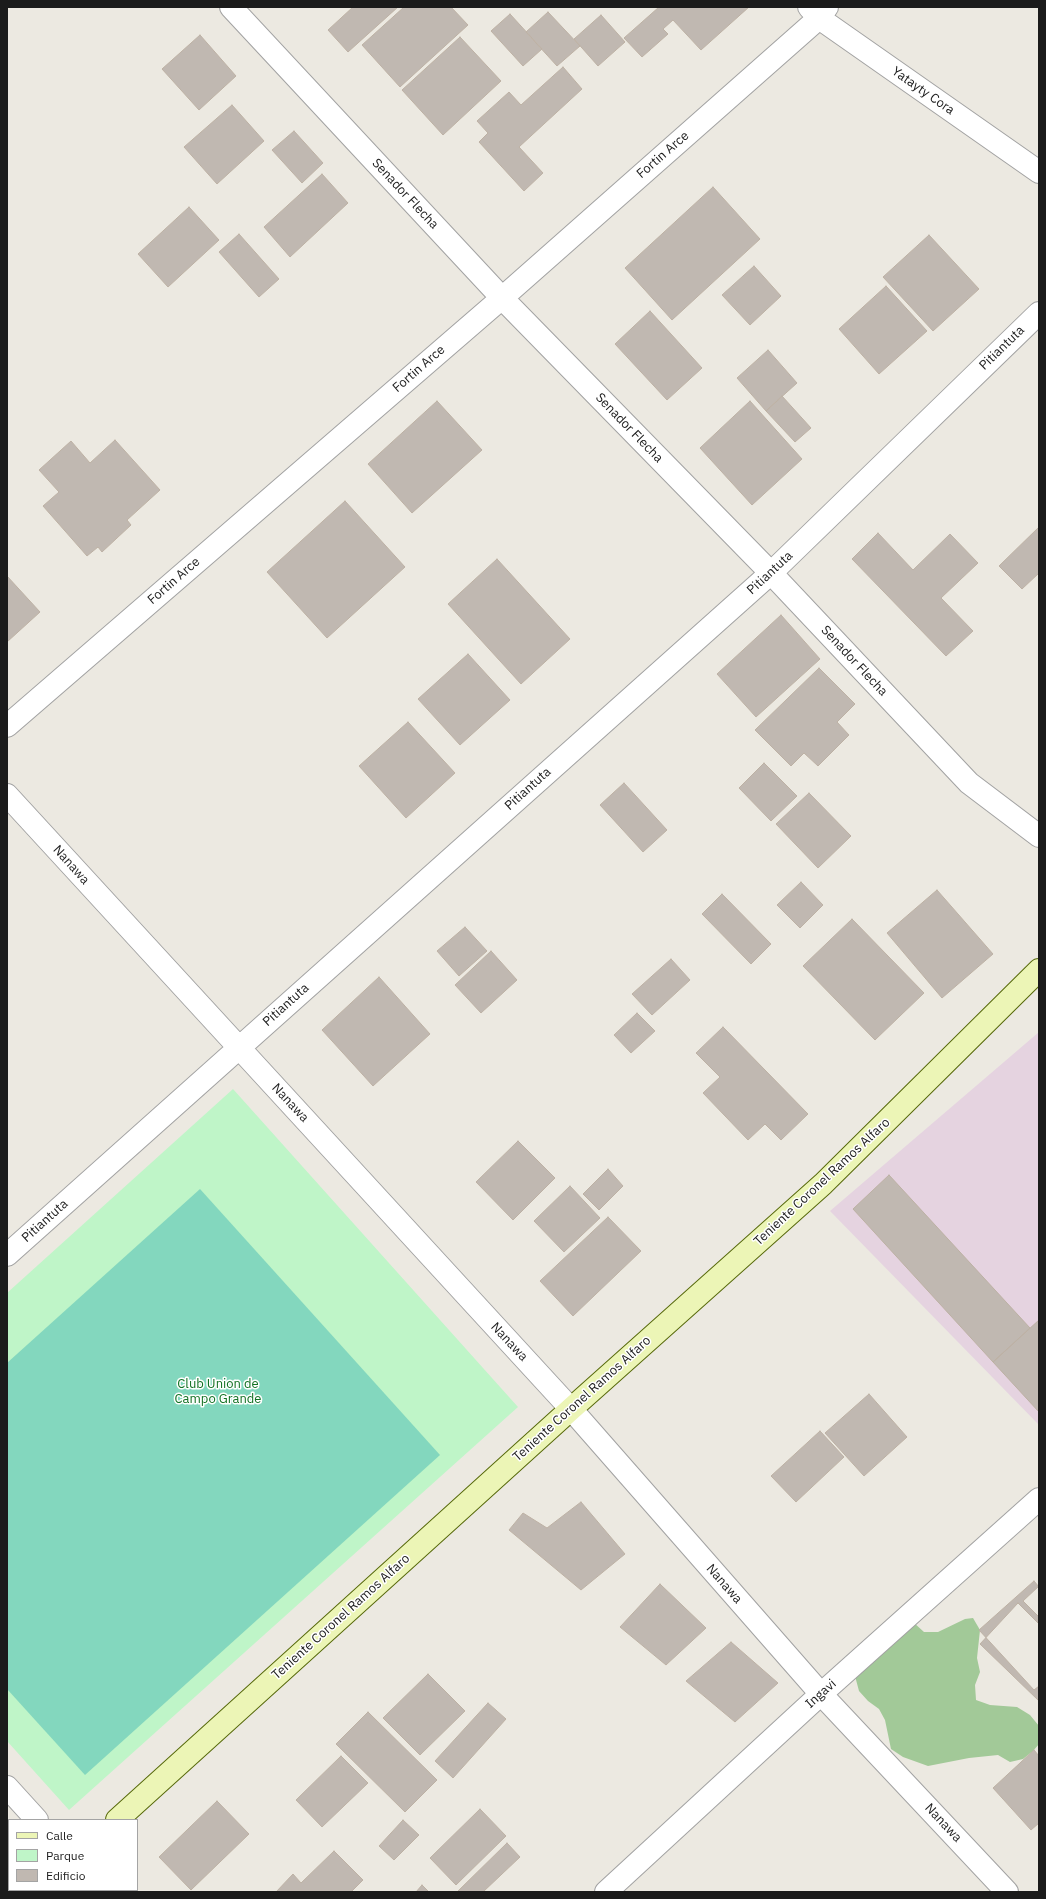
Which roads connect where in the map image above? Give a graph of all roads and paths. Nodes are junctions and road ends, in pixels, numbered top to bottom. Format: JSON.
{"nodes":[{"id":1,"x":230,"y":7,"type":"edge"},
{"id":2,"x":818,"y":11,"type":"edge"},
{"id":3,"x":1039,"y":172,"type":"edge"},
{"id":4,"x":502,"y":298,"type":"junction"},
{"id":5,"x":1039,"y":313,"type":"edge"},
{"id":6,"x":771,"y":573,"type":"junction"},
{"id":7,"x":7,"y":726,"type":"edge"},
{"id":8,"x":7,"y":795,"type":"edge"},
{"id":9,"x":1039,"y":836,"type":"edge"},
{"id":10,"x":1039,"y":970,"type":"edge"},
{"id":11,"x":238,"y":1048,"type":"junction"},
{"id":12,"x":7,"y":1255,"type":"edge"},
{"id":13,"x":571,"y":1409,"type":"junction"},
{"id":14,"x":1039,"y":1499,"type":"edge"},
{"id":15,"x":822,"y":1694,"type":"junction"},
{"id":16,"x":7,"y":1787,"type":"edge"},
{"id":17,"x":36,"y":1819,"type":"edge"},
{"id":18,"x":118,"y":1819,"type":"edge"},
{"id":19,"x":606,"y":1892,"type":"edge"},
{"id":20,"x":1007,"y":1892,"type":"edge"}],
"edges":[{"from":1,"to":4,"type":"street","name":"Senador Flecha"},
{"from":2,"to":3,"type":"street","name":"Yatayty Cora"},
{"from":2,"to":4,"type":"street","name":"Fortin Arce"},
{"from":4,"to":6,"type":"street","name":"Senador Flecha"},
{"from":4,"to":7,"type":"street","name":"Fortin Arce"},
{"from":5,"to":6,"type":"street","name":"Pitiantuta"},
{"from":6,"to":9,"type":"street","name":"Senador Flecha"},
{"from":6,"to":11,"type":"street","name":"Pitiantuta"},
{"from":8,"to":11,"type":"street","name":"Nanawa"},
{"from":10,"to":13,"type":"street","name":"Teniente Coronel Ramos Alfaro"},
{"from":11,"to":12,"type":"street","name":"Pitiantuta"},
{"from":11,"to":13,"type":"street","name":"Nanawa"},
{"from":13,"to":15,"type":"street","name":"Nanawa"},
{"from":13,"to":18,"type":"street","name":"Teniente Coronel Ramos Alfaro"},
{"from":14,"to":15,"type":"street","name":"Ingavi"},
{"from":15,"to":19,"type":"street","name":"Ingavi"},
{"from":15,"to":20,"type":"street","name":"Nanawa"},
{"from":16,"to":17,"type":"street"}]}
